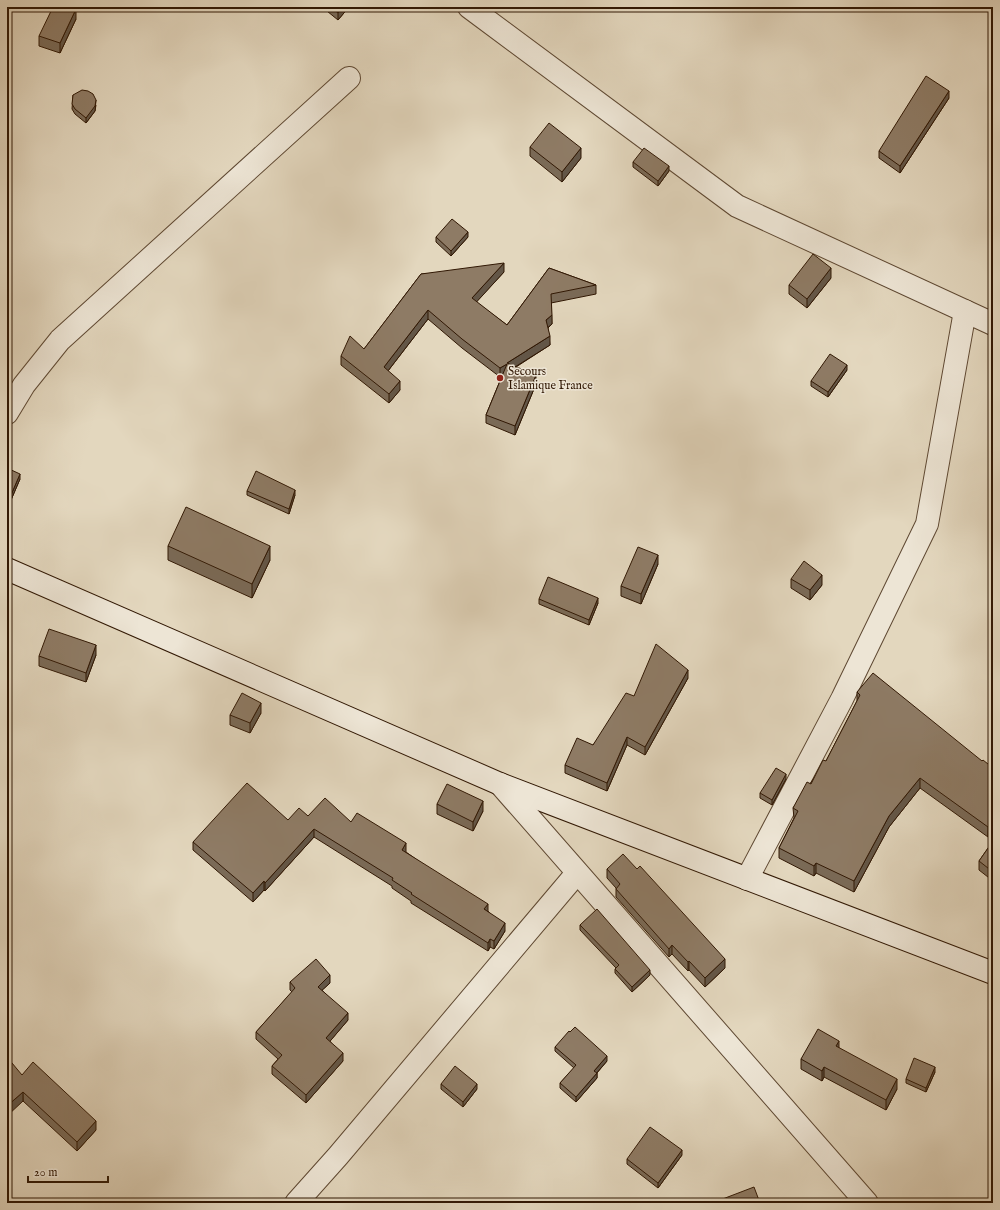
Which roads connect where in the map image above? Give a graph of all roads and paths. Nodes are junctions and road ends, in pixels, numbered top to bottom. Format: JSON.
{"nodes":[{"id":1,"x":469,"y":7,"type":"edge"},
{"id":2,"x":349,"y":78,"type":"dead end"},
{"id":3,"x":966,"y":311,"type":"junction"},
{"id":4,"x":993,"y":324,"type":"edge"},
{"id":5,"x":15,"y":381,"type":"edge"},
{"id":6,"x":7,"y":413,"type":"edge"},
{"id":7,"x":7,"y":569,"type":"edge"},
{"id":8,"x":500,"y":784,"type":"junction"},
{"id":9,"x":577,"y":873,"type":"junction"},
{"id":10,"x":747,"y":879,"type":"junction"},
{"id":11,"x":993,"y":972,"type":"edge"},
{"id":12,"x":296,"y":1203,"type":"edge"},
{"id":13,"x":868,"y":1203,"type":"edge"}],
"edges":[{"from":1,"to":3,"type":"street"},
{"from":2,"to":5,"type":"street"},
{"from":3,"to":4,"type":"street"},
{"from":3,"to":10,"type":"street"},
{"from":5,"to":6,"type":"street"},
{"from":7,"to":8,"type":"street"},
{"from":8,"to":9,"type":"street"},
{"from":8,"to":10,"type":"street"},
{"from":9,"to":12,"type":"street"},
{"from":9,"to":13,"type":"street"},
{"from":10,"to":11,"type":"street"}]}
